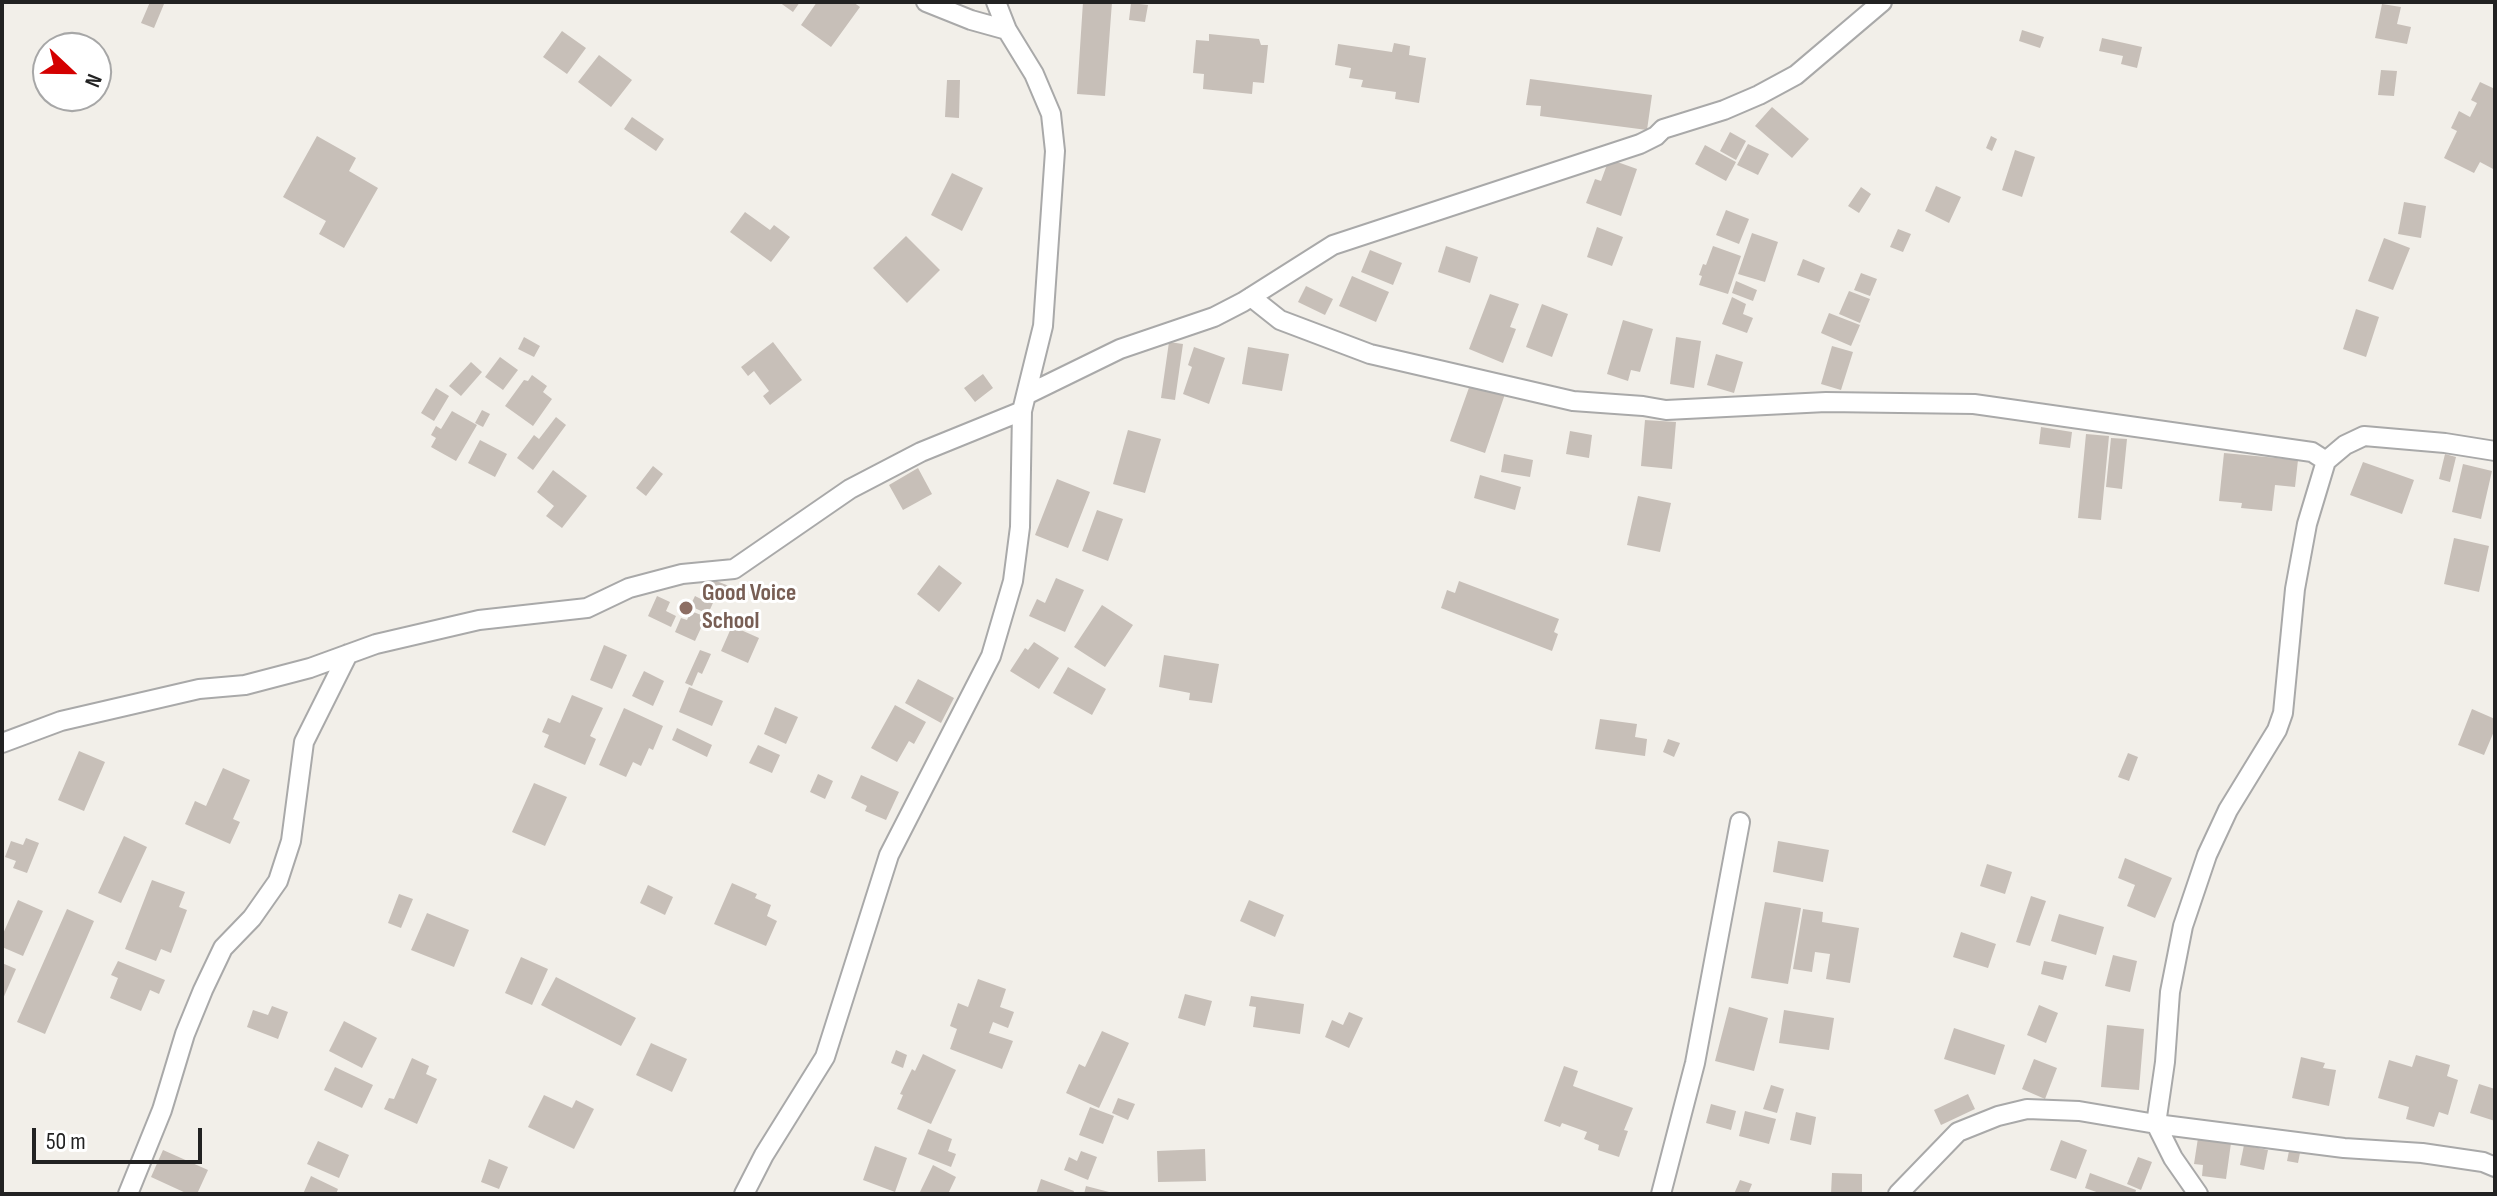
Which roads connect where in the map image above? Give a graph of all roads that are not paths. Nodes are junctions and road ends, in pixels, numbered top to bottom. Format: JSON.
{"nodes":[{"id":1,"x":926,"y":2,"type":"edge"},
{"id":2,"x":996,"y":2,"type":"edge"},
{"id":3,"x":1882,"y":2,"type":"edge"},
{"id":4,"x":1007,"y":30,"type":"junction"},
{"id":5,"x":1251,"y":297,"type":"junction"},
{"id":6,"x":1025,"y":402,"type":"junction"},
{"id":7,"x":2495,"y":451,"type":"edge"},
{"id":8,"x":2326,"y":461,"type":"junction"},
{"id":9,"x":348,"y":654,"type":"junction"},
{"id":10,"x":2,"y":743,"type":"edge"},
{"id":11,"x":1740,"y":822,"type":"dead end"},
{"id":12,"x":2156,"y":1124,"type":"junction"},
{"id":13,"x":2495,"y":1167,"type":"edge"},
{"id":14,"x":128,"y":1194,"type":"edge"},
{"id":15,"x":744,"y":1194,"type":"edge"},
{"id":16,"x":1661,"y":1194,"type":"edge"},
{"id":17,"x":1898,"y":1194,"type":"edge"},
{"id":18,"x":2198,"y":1194,"type":"edge"}],
"edges":[{"from":1,"to":4,"type":"street"},
{"from":2,"to":4,"type":"street"},
{"from":3,"to":5,"type":"street"},
{"from":4,"to":6,"type":"street"},
{"from":5,"to":6,"type":"street"},
{"from":5,"to":8,"type":"street"},
{"from":6,"to":9,"type":"street"},
{"from":6,"to":15,"type":"street"},
{"from":7,"to":8,"type":"street"},
{"from":8,"to":12,"type":"street"},
{"from":9,"to":10,"type":"street"},
{"from":9,"to":14,"type":"street"},
{"from":11,"to":16,"type":"street"},
{"from":12,"to":13,"type":"street"},
{"from":12,"to":17,"type":"street"},
{"from":12,"to":18,"type":"street"}]}
